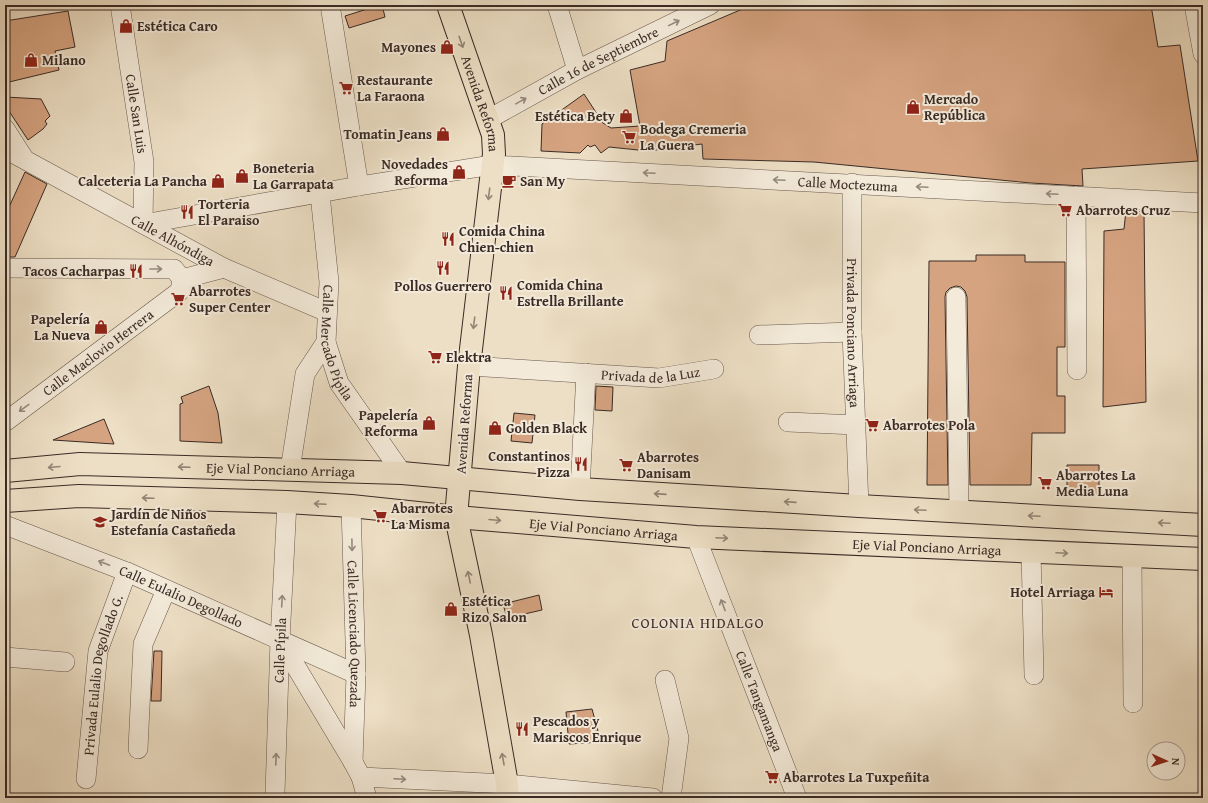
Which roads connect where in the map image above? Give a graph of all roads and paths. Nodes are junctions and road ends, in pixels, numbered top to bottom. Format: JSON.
{"nodes":[{"id":1,"x":120,"y":5,"type":"edge"},
{"id":2,"x":330,"y":5,"type":"edge"},
{"id":3,"x":448,"y":5,"type":"edge"},
{"id":4,"x":557,"y":5,"type":"edge"},
{"id":5,"x":710,"y":5,"type":"edge"},
{"id":6,"x":1194,"y":5,"type":"edge"},
{"id":7,"x":1203,"y":54,"type":"edge"},
{"id":8,"x":577,"y":70,"type":"junction"},
{"id":9,"x":487,"y":120,"type":"junction"},
{"id":10,"x":5,"y":129,"type":"edge"},
{"id":11,"x":5,"y":149,"type":"edge"},
{"id":12,"x":24,"y":158,"type":"junction"},
{"id":13,"x":492,"y":165,"type":"junction"},
{"id":14,"x":852,"y":183,"type":"junction"},
{"id":15,"x":359,"y":186,"type":"junction"},
{"id":16,"x":320,"y":194,"type":"junction"},
{"id":17,"x":1076,"y":196,"type":"junction"},
{"id":18,"x":1203,"y":203,"type":"edge"},
{"id":19,"x":143,"y":224,"type":"junction"},
{"id":20,"x":5,"y":268,"type":"edge"},
{"id":21,"x":224,"y":268,"type":"junction"},
{"id":22,"x":182,"y":279,"type":"junction"},
{"id":23,"x":956,"y":297,"type":"dead end"},
{"id":24,"x":327,"y":312,"type":"junction"},
{"id":25,"x":852,"y":332,"type":"junction"},
{"id":26,"x":759,"y":335,"type":"dead end"},
{"id":27,"x":326,"y":342,"type":"junction"},
{"id":28,"x":469,"y":366,"type":"junction"},
{"id":29,"x":714,"y":369,"type":"dead end"},
{"id":30,"x":1078,"y":370,"type":"dead end"},
{"id":31,"x":586,"y":374,"type":"junction"},
{"id":32,"x":5,"y":422,"type":"edge"},
{"id":33,"x":788,"y":422,"type":"dead end"},
{"id":34,"x":856,"y":424,"type":"junction"},
{"id":35,"x":290,"y":470,"type":"junction"},
{"id":36,"x":5,"y":471,"type":"edge"},
{"id":37,"x":402,"y":474,"type":"junction"},
{"id":38,"x":460,"y":479,"type":"junction"},
{"id":39,"x":580,"y":489,"type":"junction"},
{"id":40,"x":5,"y":501,"type":"edge"},
{"id":41,"x":287,"y":502,"type":"junction"},
{"id":42,"x":352,"y":506,"type":"junction"},
{"id":43,"x":859,"y":506,"type":"junction"},
{"id":44,"x":959,"y":512,"type":"junction"},
{"id":45,"x":456,"y":517,"type":"junction"},
{"id":46,"x":5,"y":525,"type":"edge"},
{"id":47,"x":1203,"y":525,"type":"edge"},
{"id":48,"x":696,"y":537,"type":"junction"},
{"id":49,"x":1030,"y":552,"type":"junction"},
{"id":50,"x":1132,"y":556,"type":"junction"},
{"id":51,"x":1203,"y":559,"type":"edge"},
{"id":52,"x":127,"y":572,"type":"junction"},
{"id":53,"x":166,"y":590,"type":"junction"},
{"id":54,"x":280,"y":640,"type":"junction"},
{"id":55,"x":5,"y":657,"type":"edge"},
{"id":56,"x":65,"y":662,"type":"dead end"},
{"id":57,"x":356,"y":674,"type":"junction"},
{"id":58,"x":1034,"y":675,"type":"dead end"},
{"id":59,"x":665,"y":680,"type":"dead end"},
{"id":60,"x":1133,"y":703,"type":"dead end"},
{"id":61,"x":138,"y":749,"type":"dead end"},
{"id":62,"x":357,"y":770,"type":"junction"},
{"id":63,"x":86,"y":779,"type":"dead end"},
{"id":64,"x":508,"y":791,"type":"edge"},
{"id":65,"x":276,"y":798,"type":"edge"},
{"id":66,"x":367,"y":798,"type":"edge"},
{"id":67,"x":653,"y":798,"type":"edge"},
{"id":68,"x":671,"y":798,"type":"edge"},
{"id":69,"x":797,"y":798,"type":"edge"}],
"edges":[{"from":1,"to":19,"type":"street","name":"Calle San Luis"},
{"from":2,"to":15,"type":"street"},
{"from":3,"to":9,"type":"main road","name":"Avenida Reforma","one_way":true},
{"from":4,"to":8,"type":"street"},
{"from":8,"to":5,"type":"street","name":"Calle 16 de Septiembre","one_way":true},
{"from":6,"to":7,"type":"street"},
{"from":9,"to":8,"type":"street","name":"Calle 16 de Septiembre","one_way":true},
{"from":9,"to":13,"type":"main road","name":"Avenida Reforma"},
{"from":10,"to":12,"type":"street","name":"Calle Alhóndiga"},
{"from":11,"to":12,"type":"street","name":"Calle Alhóndiga"},
{"from":12,"to":19,"type":"street","name":"Calle Alhóndiga"},
{"from":14,"to":13,"type":"street","name":"Calle Moctezuma","one_way":true},
{"from":13,"to":15,"type":"street"},
{"from":13,"to":28,"type":"main road","name":"Avenida Reforma","one_way":true},
{"from":17,"to":14,"type":"street","name":"Calle Moctezuma","one_way":true},
{"from":14,"to":25,"type":"street","name":"Privada Ponciano Arriaga"},
{"from":15,"to":16,"type":"street"},
{"from":16,"to":19,"type":"street"},
{"from":16,"to":24,"type":"street","name":"Calle Mercado Pípila"},
{"from":17,"to":18,"type":"street","name":"Calle Moctezuma"},
{"from":17,"to":30,"type":"street"},
{"from":19,"to":21,"type":"street","name":"Calle Alhóndiga"},
{"from":20,"to":22,"type":"street","one_way":true},
{"from":21,"to":22,"type":"street"},
{"from":21,"to":24,"type":"street","name":"Calle Alhóndiga"},
{"from":22,"to":32,"type":"street","name":"Calle Maclovio Herrera","one_way":true},
{"from":23,"to":44,"type":"street"},
{"from":24,"to":27,"type":"street","name":"Calle Mercado Pípila"},
{"from":25,"to":26,"type":"street"},
{"from":25,"to":34,"type":"street","name":"Privada Ponciano Arriaga"},
{"from":27,"to":35,"type":"street"},
{"from":27,"to":37,"type":"street","name":"Calle Mercado Pípila"},
{"from":28,"to":31,"type":"street","name":"Privada de la Luz"},
{"from":28,"to":38,"type":"main road","name":"Avenida Reforma"},
{"from":29,"to":31,"type":"street","name":"Privada de la Luz"},
{"from":31,"to":39,"type":"street","name":"Privada de la Luz"},
{"from":33,"to":34,"type":"street"},
{"from":34,"to":43,"type":"street","name":"Privada Ponciano Arriaga"},
{"from":35,"to":36,"type":"main road","name":"Eje Vial Ponciano Arriaga","one_way":true},
{"from":35,"to":37,"type":"main road","name":"Eje Vial Ponciano Arriaga"},
{"from":37,"to":38,"type":"main road","name":"Eje Vial Ponciano Arriaga"},
{"from":38,"to":39,"type":"main road","name":"Eje Vial Ponciano Arriaga"},
{"from":38,"to":45,"type":"main road","name":"Avenida Reforma"},
{"from":43,"to":39,"type":"main road","name":"Eje Vial Ponciano Arriaga","one_way":true},
{"from":41,"to":40,"type":"main road","name":"Eje Vial Ponciano Arriaga","one_way":true},
{"from":42,"to":41,"type":"main road","name":"Eje Vial Ponciano Arriaga","one_way":true},
{"from":54,"to":41,"type":"street","name":"Calle Pípila","one_way":true},
{"from":42,"to":45,"type":"main road","name":"Eje Vial Ponciano Arriaga"},
{"from":42,"to":57,"type":"street","name":"Calle Licenciado Quezada","one_way":true},
{"from":44,"to":43,"type":"main road","name":"Eje Vial Ponciano Arriaga","one_way":true},
{"from":47,"to":44,"type":"main road","name":"Eje Vial Ponciano Arriaga","one_way":true},
{"from":45,"to":48,"type":"main road","name":"Eje Vial Ponciano Arriaga","one_way":true},
{"from":64,"to":45,"type":"main road","name":"Avenida Reforma","one_way":true},
{"from":52,"to":46,"type":"street","name":"Calle Eulalio Degollado","one_way":true},
{"from":48,"to":49,"type":"main road","name":"Eje Vial Ponciano Arriaga","one_way":true},
{"from":69,"to":48,"type":"street","name":"Calle Tangamanga","one_way":true},
{"from":49,"to":50,"type":"main road","name":"Eje Vial Ponciano Arriaga","one_way":true},
{"from":49,"to":58,"type":"street"},
{"from":50,"to":51,"type":"main road","name":"Eje Vial Ponciano Arriaga"},
{"from":50,"to":60,"type":"street"},
{"from":52,"to":53,"type":"street","name":"Calle Eulalio Degollado"},
{"from":52,"to":63,"type":"street","name":"Privada Eulalio Degollado G."},
{"from":53,"to":54,"type":"street","name":"Calle Eulalio Degollado"},
{"from":53,"to":61,"type":"street"},
{"from":54,"to":57,"type":"street","name":"Calle Eulalio Degollado"},
{"from":54,"to":62,"type":"street","name":"Calle Licenciado Quezada"},
{"from":65,"to":54,"type":"street","name":"Calle Pípila","one_way":true},
{"from":55,"to":56,"type":"street"},
{"from":57,"to":62,"type":"street","name":"Calle Licenciado Quezada"},
{"from":59,"to":68,"type":"street"},
{"from":62,"to":64,"type":"street","one_way":true},
{"from":62,"to":66,"type":"street","name":"Calle Licenciado Quezada"},
{"from":64,"to":67,"type":"street"}]}
